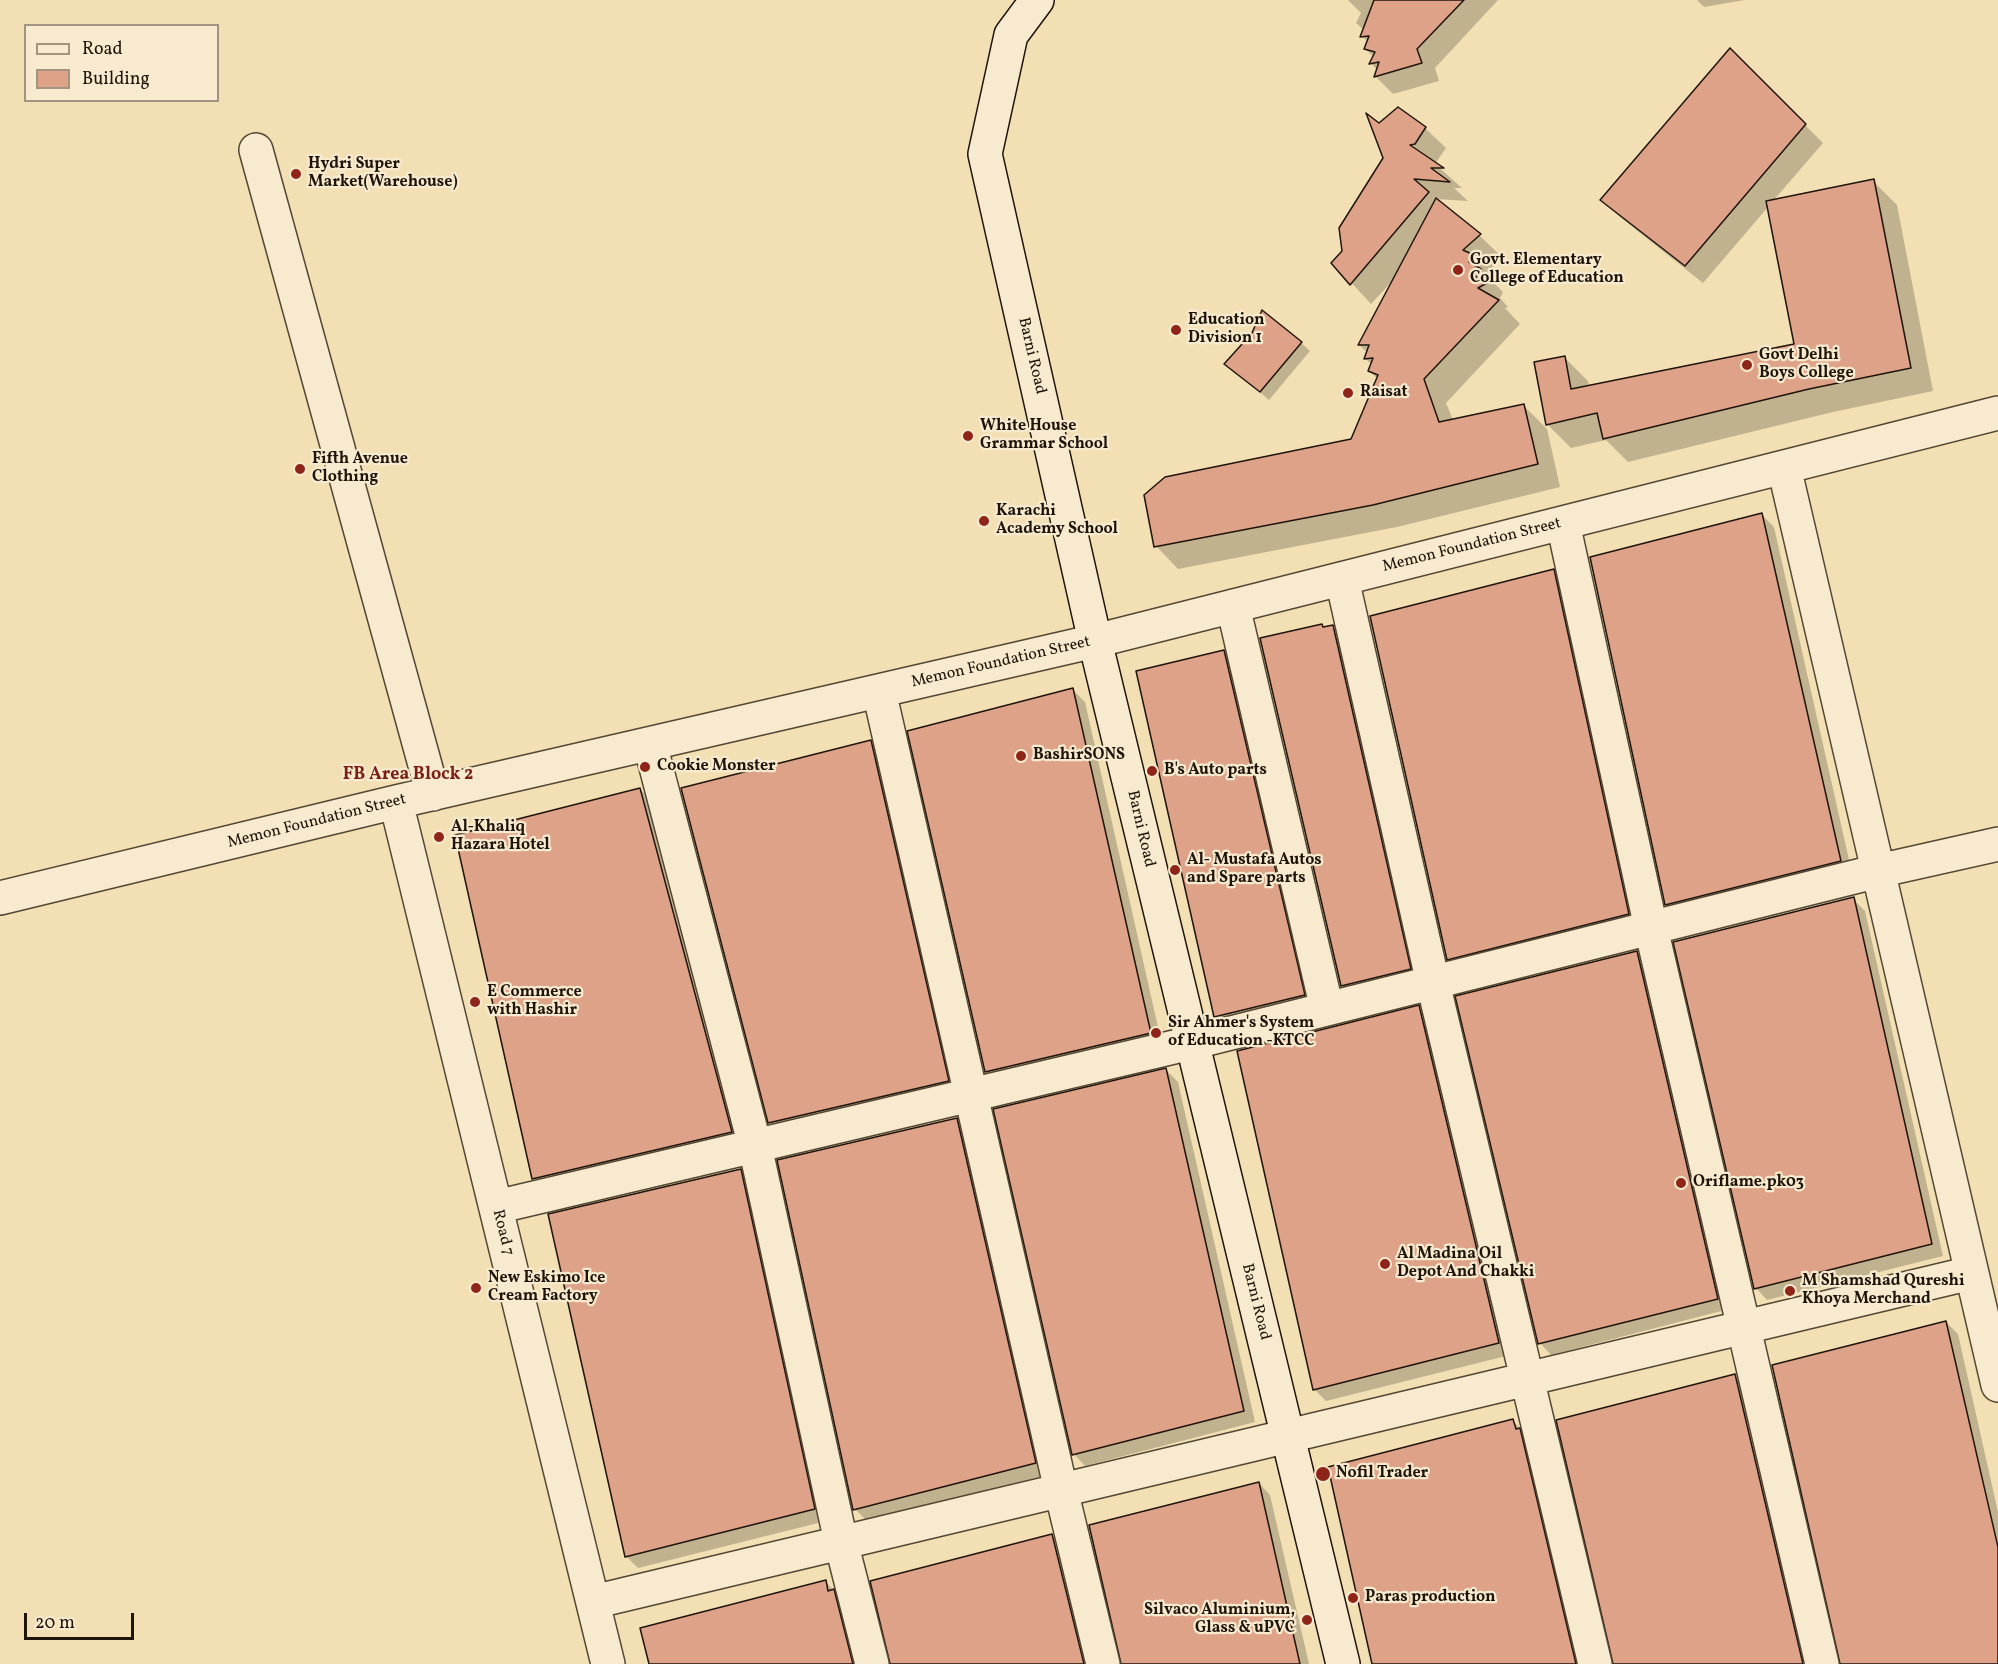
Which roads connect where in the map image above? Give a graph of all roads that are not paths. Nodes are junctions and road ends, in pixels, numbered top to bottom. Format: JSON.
{"nodes":[{"id":1,"x":1038,"y":0,"type":"edge"},
{"id":2,"x":256,"y":150,"type":"dead end"},
{"id":3,"x":1998,"y":413,"type":"edge"},
{"id":4,"x":1784,"y":467,"type":"junction"},
{"id":5,"x":1563,"y":523,"type":"junction"},
{"id":6,"x":1342,"y":579,"type":"junction"},
{"id":7,"x":1233,"y":606,"type":"junction"},
{"id":8,"x":1095,"y":641,"type":"junction"},
{"id":9,"x":879,"y":691,"type":"junction"},
{"id":10,"x":650,"y":744,"type":"junction"},
{"id":11,"x":433,"y":794,"type":"junction"},
{"id":12,"x":396,"y":802,"type":"junction"},
{"id":13,"x":1998,"y":844,"type":"edge"},
{"id":14,"x":1878,"y":871,"type":"junction"},
{"id":15,"x":0,"y":898,"type":"edge"},
{"id":16,"x":1651,"y":928,"type":"junction"},
{"id":17,"x":1433,"y":983,"type":"junction"},
{"id":18,"x":1327,"y":1009,"type":"junction"},
{"id":19,"x":1191,"y":1043,"type":"junction"},
{"id":20,"x":970,"y":1095,"type":"junction"},
{"id":21,"x":755,"y":1146,"type":"junction"},
{"id":22,"x":496,"y":1207,"type":"junction"},
{"id":23,"x":1971,"y":1273,"type":"junction"},
{"id":24,"x":1744,"y":1327,"type":"junction"},
{"id":25,"x":1528,"y":1378,"type":"junction"},
{"id":26,"x":1998,"y":1384,"type":"edge"},
{"id":27,"x":1288,"y":1435,"type":"junction"},
{"id":28,"x":1061,"y":1490,"type":"junction"},
{"id":29,"x":841,"y":1542,"type":"junction"},
{"id":30,"x":592,"y":1602,"type":"junction"},
{"id":31,"x":608,"y":1664,"type":"edge"},
{"id":32,"x":872,"y":1664,"type":"edge"},
{"id":33,"x":1103,"y":1664,"type":"edge"},
{"id":34,"x":1343,"y":1664,"type":"edge"},
{"id":35,"x":1595,"y":1664,"type":"edge"},
{"id":36,"x":1822,"y":1664,"type":"edge"}],
"edges":[{"from":1,"to":8,"type":"street","name":"Barni Road"},
{"from":2,"to":11,"type":"street"},
{"from":3,"to":4,"type":"street","name":"Memon Foundation Street"},
{"from":4,"to":5,"type":"street","name":"Memon Foundation Street"},
{"from":4,"to":14,"type":"street"},
{"from":5,"to":6,"type":"street","name":"Memon Foundation Street"},
{"from":5,"to":16,"type":"street"},
{"from":6,"to":7,"type":"street","name":"Memon Foundation Street"},
{"from":6,"to":17,"type":"street"},
{"from":7,"to":8,"type":"street","name":"Memon Foundation Street"},
{"from":7,"to":18,"type":"street"},
{"from":8,"to":9,"type":"street","name":"Memon Foundation Street"},
{"from":8,"to":19,"type":"street","name":"Barni Road"},
{"from":9,"to":10,"type":"street","name":"Memon Foundation Street"},
{"from":9,"to":20,"type":"street"},
{"from":10,"to":11,"type":"street","name":"Memon Foundation Street"},
{"from":10,"to":21,"type":"street"},
{"from":11,"to":12,"type":"street","name":"Memon Foundation Street"},
{"from":12,"to":15,"type":"street","name":"Memon Foundation Street"},
{"from":12,"to":22,"type":"street","name":"Road 7"},
{"from":13,"to":14,"type":"street"},
{"from":14,"to":16,"type":"street"},
{"from":14,"to":23,"type":"street"},
{"from":16,"to":17,"type":"street"},
{"from":16,"to":24,"type":"street"},
{"from":17,"to":18,"type":"street"},
{"from":17,"to":25,"type":"street"},
{"from":18,"to":19,"type":"street"},
{"from":19,"to":20,"type":"street"},
{"from":19,"to":27,"type":"street","name":"Barni Road"},
{"from":20,"to":21,"type":"street"},
{"from":20,"to":28,"type":"street"},
{"from":21,"to":22,"type":"street"},
{"from":21,"to":29,"type":"street"},
{"from":22,"to":30,"type":"street","name":"Road 7"},
{"from":23,"to":24,"type":"street"},
{"from":23,"to":26,"type":"street"},
{"from":24,"to":25,"type":"street"},
{"from":24,"to":36,"type":"street"},
{"from":25,"to":27,"type":"street"},
{"from":25,"to":35,"type":"street"},
{"from":27,"to":28,"type":"street"},
{"from":27,"to":34,"type":"street","name":"Barni Road"},
{"from":28,"to":29,"type":"street"},
{"from":28,"to":33,"type":"street"},
{"from":29,"to":30,"type":"street"},
{"from":29,"to":32,"type":"street"},
{"from":30,"to":31,"type":"street","name":"Road 7"}]}
